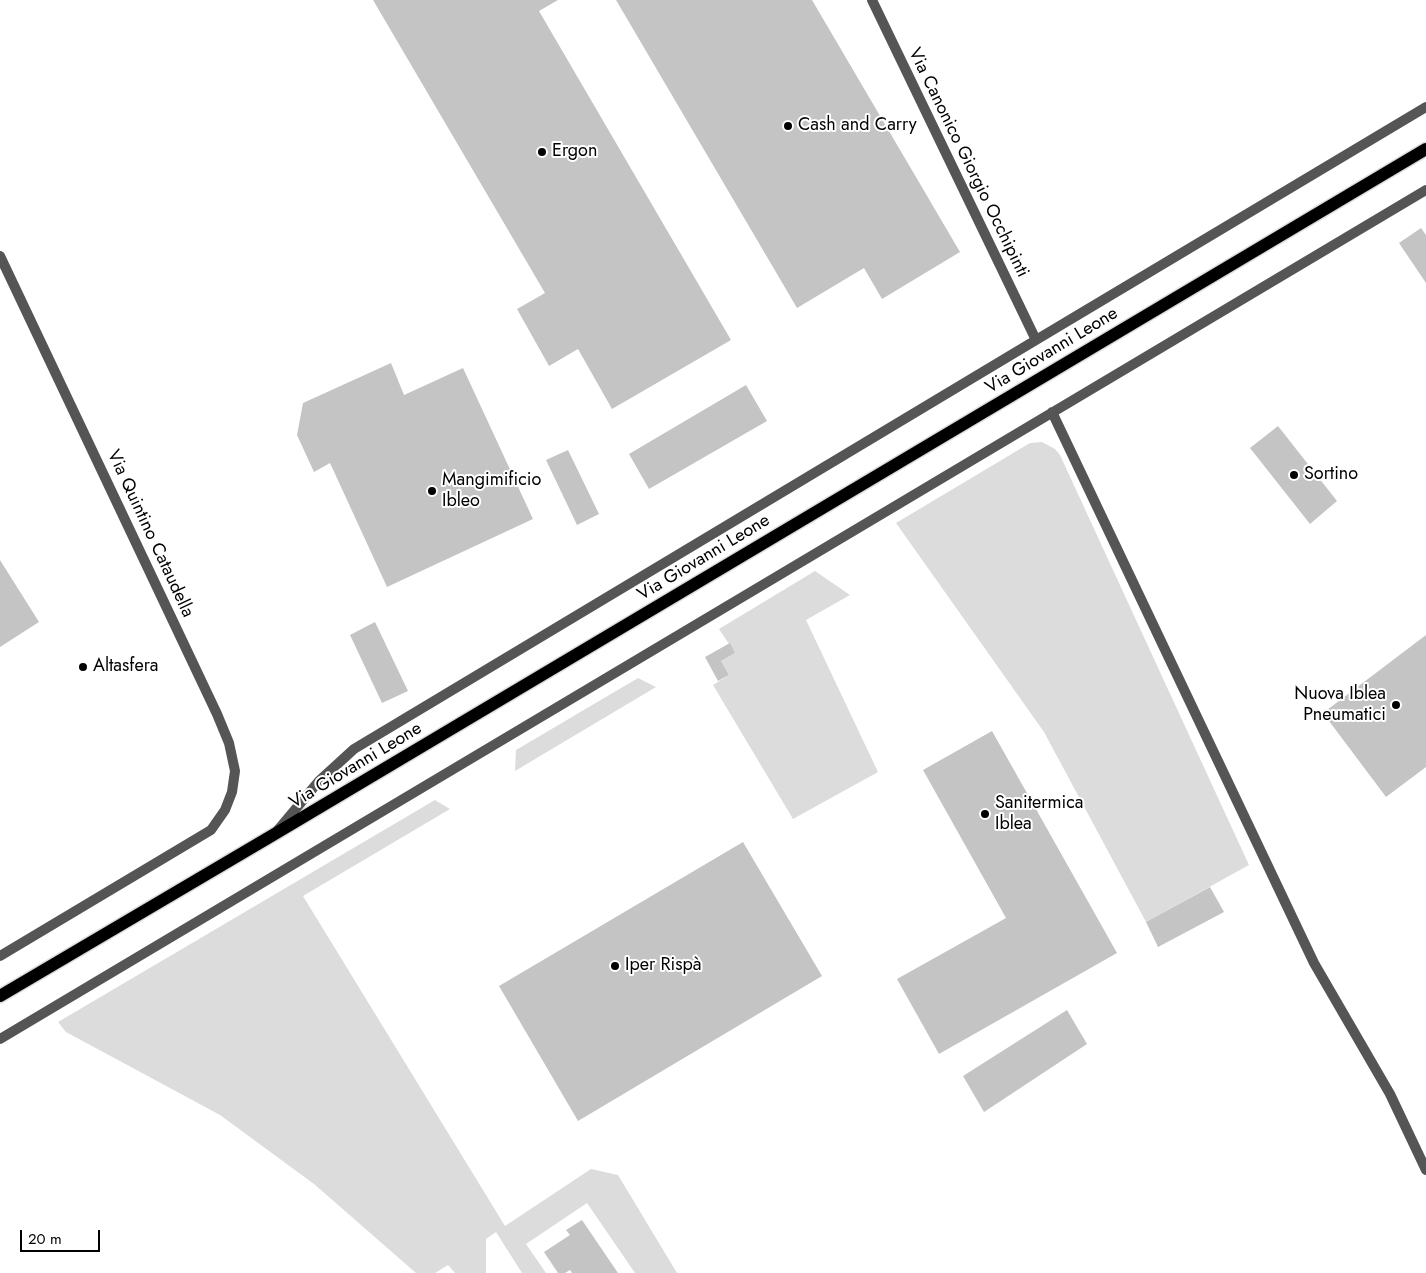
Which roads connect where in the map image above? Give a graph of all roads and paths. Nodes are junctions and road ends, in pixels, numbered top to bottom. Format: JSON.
{"nodes":[{"id":1,"x":872,"y":0,"type":"edge"},
{"id":2,"x":1426,"y":107,"type":"edge"},
{"id":3,"x":1426,"y":149,"type":"edge"},
{"id":4,"x":1426,"y":190,"type":"edge"},
{"id":5,"x":0,"y":256,"type":"edge"},
{"id":6,"x":1036,"y":340,"type":"junction"},
{"id":7,"x":1052,"y":412,"type":"junction"},
{"id":8,"x":273,"y":835,"type":"junction"},
{"id":9,"x":0,"y":956,"type":"edge"},
{"id":10,"x":0,"y":996,"type":"edge"},
{"id":11,"x":0,"y":1039,"type":"edge"},
{"id":12,"x":1426,"y":1170,"type":"edge"}],
"edges":[{"from":1,"to":6,"type":"street","name":"Via Canonico Giorgio Occhipinti"},
{"from":2,"to":6,"type":"street"},
{"from":3,"to":8,"type":"main road","name":"Via Giovanni Leone"},
{"from":4,"to":7,"type":"street"},
{"from":5,"to":9,"type":"street","name":"Via Quintino Cataudella"},
{"from":6,"to":8,"type":"street"},
{"from":7,"to":11,"type":"street"},
{"from":7,"to":12,"type":"street"},
{"from":8,"to":10,"type":"main road","name":"Via Giovanni Leone"}]}
